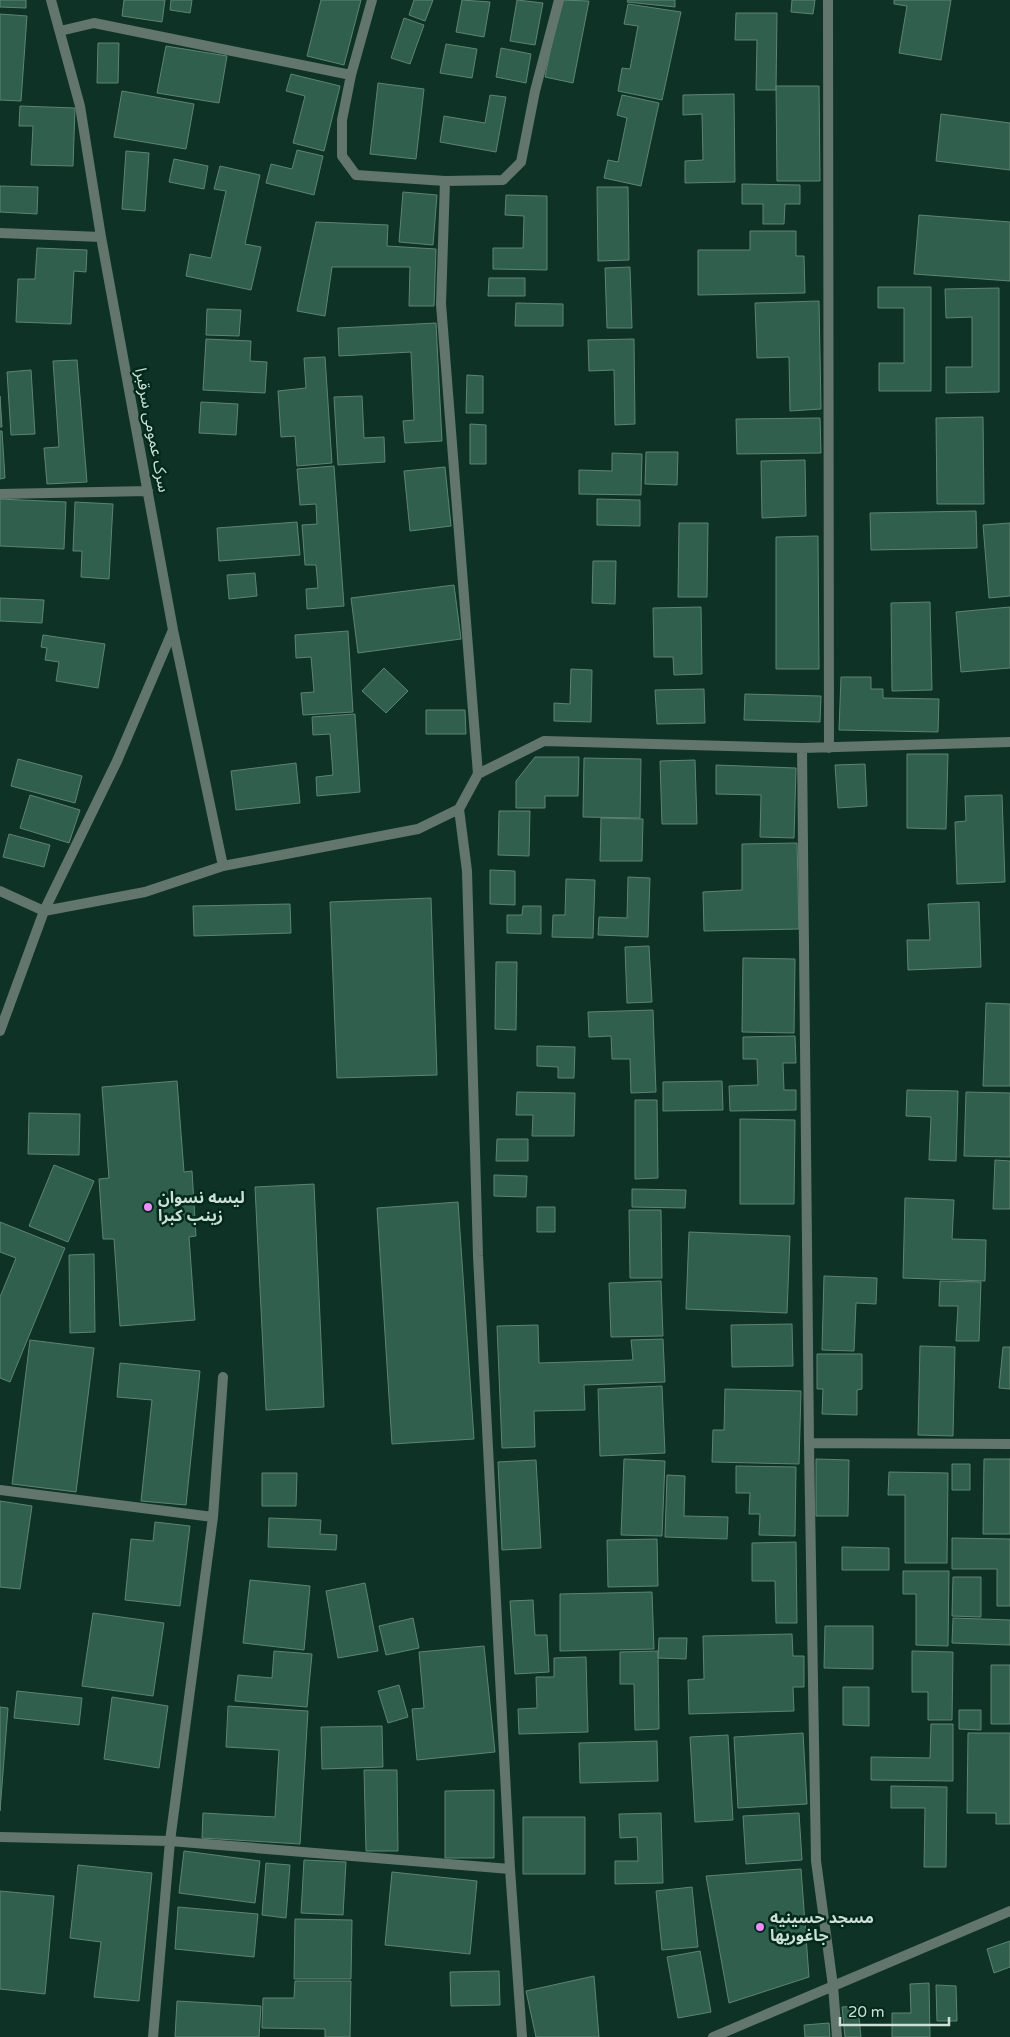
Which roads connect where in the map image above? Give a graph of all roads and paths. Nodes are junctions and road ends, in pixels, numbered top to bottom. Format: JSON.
{"nodes":[{"id":1,"x":51,"y":0,"type":"edge"},
{"id":2,"x":372,"y":0,"type":"edge"},
{"id":3,"x":559,"y":0,"type":"edge"},
{"id":4,"x":828,"y":0,"type":"edge"},
{"id":5,"x":60,"y":31,"type":"junction"},
{"id":6,"x":351,"y":75,"type":"junction"},
{"id":7,"x":445,"y":180,"type":"junction"},
{"id":8,"x":0,"y":233,"type":"edge"},
{"id":9,"x":101,"y":237,"type":"junction"},
{"id":10,"x":148,"y":491,"type":"junction"},
{"id":11,"x":0,"y":494,"type":"edge"},
{"id":12,"x":173,"y":630,"type":"junction"},
{"id":13,"x":1010,"y":742,"type":"edge"},
{"id":14,"x":802,"y":748,"type":"junction"},
{"id":15,"x":829,"y":748,"type":"junction"},
{"id":16,"x":478,"y":774,"type":"junction"},
{"id":17,"x":459,"y":809,"type":"junction"},
{"id":18,"x":223,"y":866,"type":"junction"},
{"id":19,"x":0,"y":891,"type":"edge"},
{"id":20,"x":44,"y":911,"type":"junction"},
{"id":21,"x":0,"y":1031,"type":"edge"},
{"id":22,"x":223,"y":1377,"type":"dead end"},
{"id":23,"x":809,"y":1443,"type":"junction"},
{"id":24,"x":1010,"y":1444,"type":"edge"},
{"id":25,"x":0,"y":1490,"type":"edge"},
{"id":26,"x":213,"y":1517,"type":"junction"},
{"id":27,"x":0,"y":1837,"type":"edge"},
{"id":28,"x":170,"y":1841,"type":"junction"},
{"id":29,"x":510,"y":1869,"type":"junction"},
{"id":30,"x":1010,"y":1911,"type":"edge"},
{"id":31,"x":833,"y":1986,"type":"junction"},
{"id":32,"x":153,"y":2037,"type":"edge"},
{"id":33,"x":522,"y":2037,"type":"edge"},
{"id":34,"x":714,"y":2037,"type":"edge"},
{"id":35,"x":837,"y":2037,"type":"edge"}],
"edges":[{"from":1,"to":5,"type":"street","name":"سرک عمومی سرقبرا"},
{"from":2,"to":6,"type":"street"},
{"from":3,"to":7,"type":"street"},
{"from":4,"to":15,"type":"street"},
{"from":5,"to":6,"type":"street"},
{"from":5,"to":9,"type":"street","name":"سرک عمومی سرقبرا"},
{"from":6,"to":7,"type":"street"},
{"from":7,"to":16,"type":"street"},
{"from":8,"to":9,"type":"street"},
{"from":9,"to":10,"type":"street","name":"سرک عمومی سرقبرا"},
{"from":10,"to":11,"type":"street"},
{"from":10,"to":12,"type":"street","name":"سرک عمومی سرقبرا"},
{"from":12,"to":18,"type":"street","name":"سرک عمومی سرقبرا"},
{"from":12,"to":20,"type":"street"},
{"from":13,"to":15,"type":"street"},
{"from":14,"to":15,"type":"street"},
{"from":14,"to":16,"type":"street"},
{"from":14,"to":23,"type":"street"},
{"from":16,"to":17,"type":"street"},
{"from":17,"to":18,"type":"street"},
{"from":17,"to":29,"type":"street"},
{"from":18,"to":20,"type":"street"},
{"from":19,"to":20,"type":"street"},
{"from":20,"to":21,"type":"street"},
{"from":22,"to":26,"type":"street"},
{"from":23,"to":24,"type":"street"},
{"from":23,"to":31,"type":"street"},
{"from":25,"to":26,"type":"street"},
{"from":26,"to":28,"type":"street"},
{"from":27,"to":28,"type":"street"},
{"from":28,"to":29,"type":"street"},
{"from":28,"to":32,"type":"street"},
{"from":29,"to":33,"type":"street"},
{"from":30,"to":31,"type":"street"},
{"from":31,"to":34,"type":"street"},
{"from":31,"to":35,"type":"street"}]}
